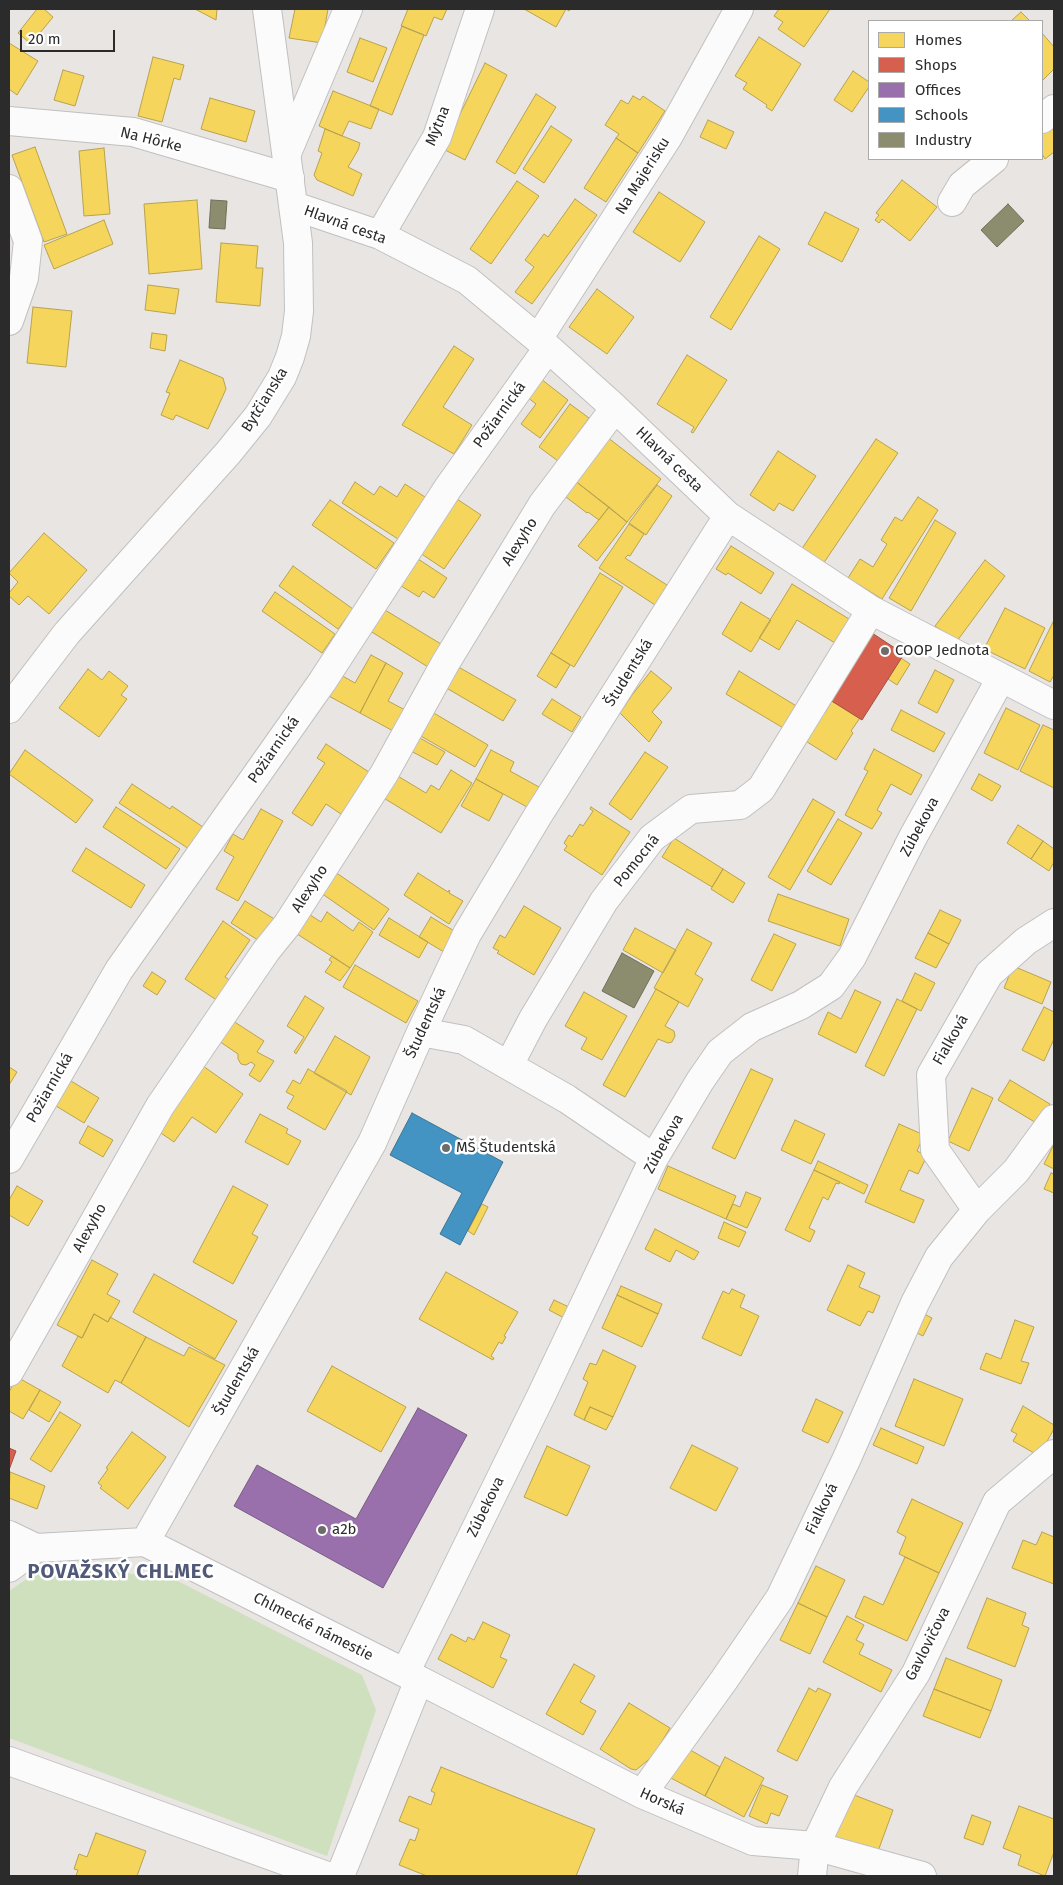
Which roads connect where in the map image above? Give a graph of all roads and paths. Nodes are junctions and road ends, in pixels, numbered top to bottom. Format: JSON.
{"nodes":[{"id":1,"x":267,"y":9,"type":"edge"},
{"id":2,"x":348,"y":9,"type":"edge"},
{"id":3,"x":480,"y":9,"type":"edge"},
{"id":4,"x":739,"y":9,"type":"edge"},
{"id":5,"x":1054,"y":109,"type":"edge"},
{"id":6,"x":1043,"y":118,"type":"edge"},
{"id":7,"x":9,"y":121,"type":"edge"},
{"id":8,"x":993,"y":160,"type":"edge"},
{"id":9,"x":288,"y":166,"type":"junction"},
{"id":10,"x":9,"y":189,"type":"edge"},
{"id":11,"x":952,"y":202,"type":"dead end"},
{"id":12,"x":294,"y":206,"type":"junction"},
{"id":13,"x":380,"y":235,"type":"junction"},
{"id":14,"x":9,"y":321,"type":"edge"},
{"id":15,"x":543,"y":343,"type":"junction"},
{"id":16,"x":615,"y":408,"type":"junction"},
{"id":17,"x":728,"y":516,"type":"junction"},
{"id":18,"x":871,"y":610,"type":"junction"},
{"id":19,"x":1001,"y":678,"type":"junction"},
{"id":20,"x":1054,"y":705,"type":"edge"},
{"id":21,"x":9,"y":709,"type":"edge"},
{"id":22,"x":1054,"y":923,"type":"edge"},
{"id":23,"x":421,"y":1032,"type":"junction"},
{"id":24,"x":508,"y":1065,"type":"junction"},
{"id":25,"x":1054,"y":1119,"type":"edge"},
{"id":26,"x":654,"y":1158,"type":"junction"},
{"id":27,"x":9,"y":1159,"type":"edge"},
{"id":28,"x":977,"y":1210,"type":"junction"},
{"id":29,"x":9,"y":1372,"type":"edge"},
{"id":30,"x":1054,"y":1454,"type":"edge"},
{"id":31,"x":9,"y":1535,"type":"edge"},
{"id":32,"x":145,"y":1542,"type":"junction"},
{"id":33,"x":36,"y":1548,"type":"junction"},
{"id":34,"x":9,"y":1568,"type":"edge"},
{"id":35,"x":412,"y":1676,"type":"junction"},
{"id":36,"x":9,"y":1760,"type":"edge"},
{"id":37,"x":642,"y":1794,"type":"junction"},
{"id":38,"x":815,"y":1846,"type":"junction"},
{"id":39,"x":327,"y":1876,"type":"edge"},
{"id":40,"x":340,"y":1876,"type":"edge"},
{"id":41,"x":812,"y":1876,"type":"edge"},
{"id":42,"x":922,"y":1876,"type":"edge"}],
"edges":[{"from":1,"to":9,"type":"street","name":"Bytčianska"},
{"from":2,"to":9,"type":"street"},
{"from":3,"to":13,"type":"street","name":"Mýtna"},
{"from":4,"to":15,"type":"street","name":"Na Majerisku"},
{"from":5,"to":6,"type":"street"},
{"from":7,"to":9,"type":"street","name":"Na Hôrke"},
{"from":8,"to":11,"type":"street"},
{"from":9,"to":12,"type":"street","name":"Bytčianska"},
{"from":10,"to":14,"type":"street"},
{"from":12,"to":13,"type":"street","name":"Hlavná cesta"},
{"from":12,"to":21,"type":"street","name":"Bytčianska"},
{"from":13,"to":15,"type":"street","name":"Hlavná cesta"},
{"from":15,"to":16,"type":"street","name":"Hlavná cesta"},
{"from":15,"to":27,"type":"street","name":"Požiarnická"},
{"from":16,"to":17,"type":"street","name":"Hlavná cesta"},
{"from":16,"to":29,"type":"street","name":"Alexyho"},
{"from":17,"to":18,"type":"street","name":"Hlavná cesta"},
{"from":17,"to":23,"type":"street","name":"Študentská"},
{"from":18,"to":19,"type":"street","name":"Hlavná cesta"},
{"from":18,"to":24,"type":"street","name":"Pomocná"},
{"from":19,"to":20,"type":"street","name":"Hlavná cesta"},
{"from":19,"to":26,"type":"street","name":"Zúbekova"},
{"from":22,"to":28,"type":"street","name":"Fialková"},
{"from":23,"to":24,"type":"street"},
{"from":23,"to":32,"type":"street","name":"Študentská"},
{"from":24,"to":26,"type":"street"},
{"from":25,"to":28,"type":"street","name":"Fialková"},
{"from":26,"to":35,"type":"street","name":"Zúbekova"},
{"from":28,"to":37,"type":"street","name":"Fialková"},
{"from":30,"to":38,"type":"street","name":"Gavlovičova"},
{"from":31,"to":33,"type":"street"},
{"from":32,"to":33,"type":"street","name":"Chlmecké námestie"},
{"from":32,"to":35,"type":"street","name":"Chlmecké námestie"},
{"from":33,"to":34,"type":"street"},
{"from":35,"to":37,"type":"street","name":"Horská"},
{"from":35,"to":40,"type":"street"},
{"from":36,"to":39,"type":"street"},
{"from":37,"to":38,"type":"street","name":"Horská"},
{"from":38,"to":41,"type":"street","name":"Gavlovičova"},
{"from":38,"to":42,"type":"street","name":"Horská"}]}
